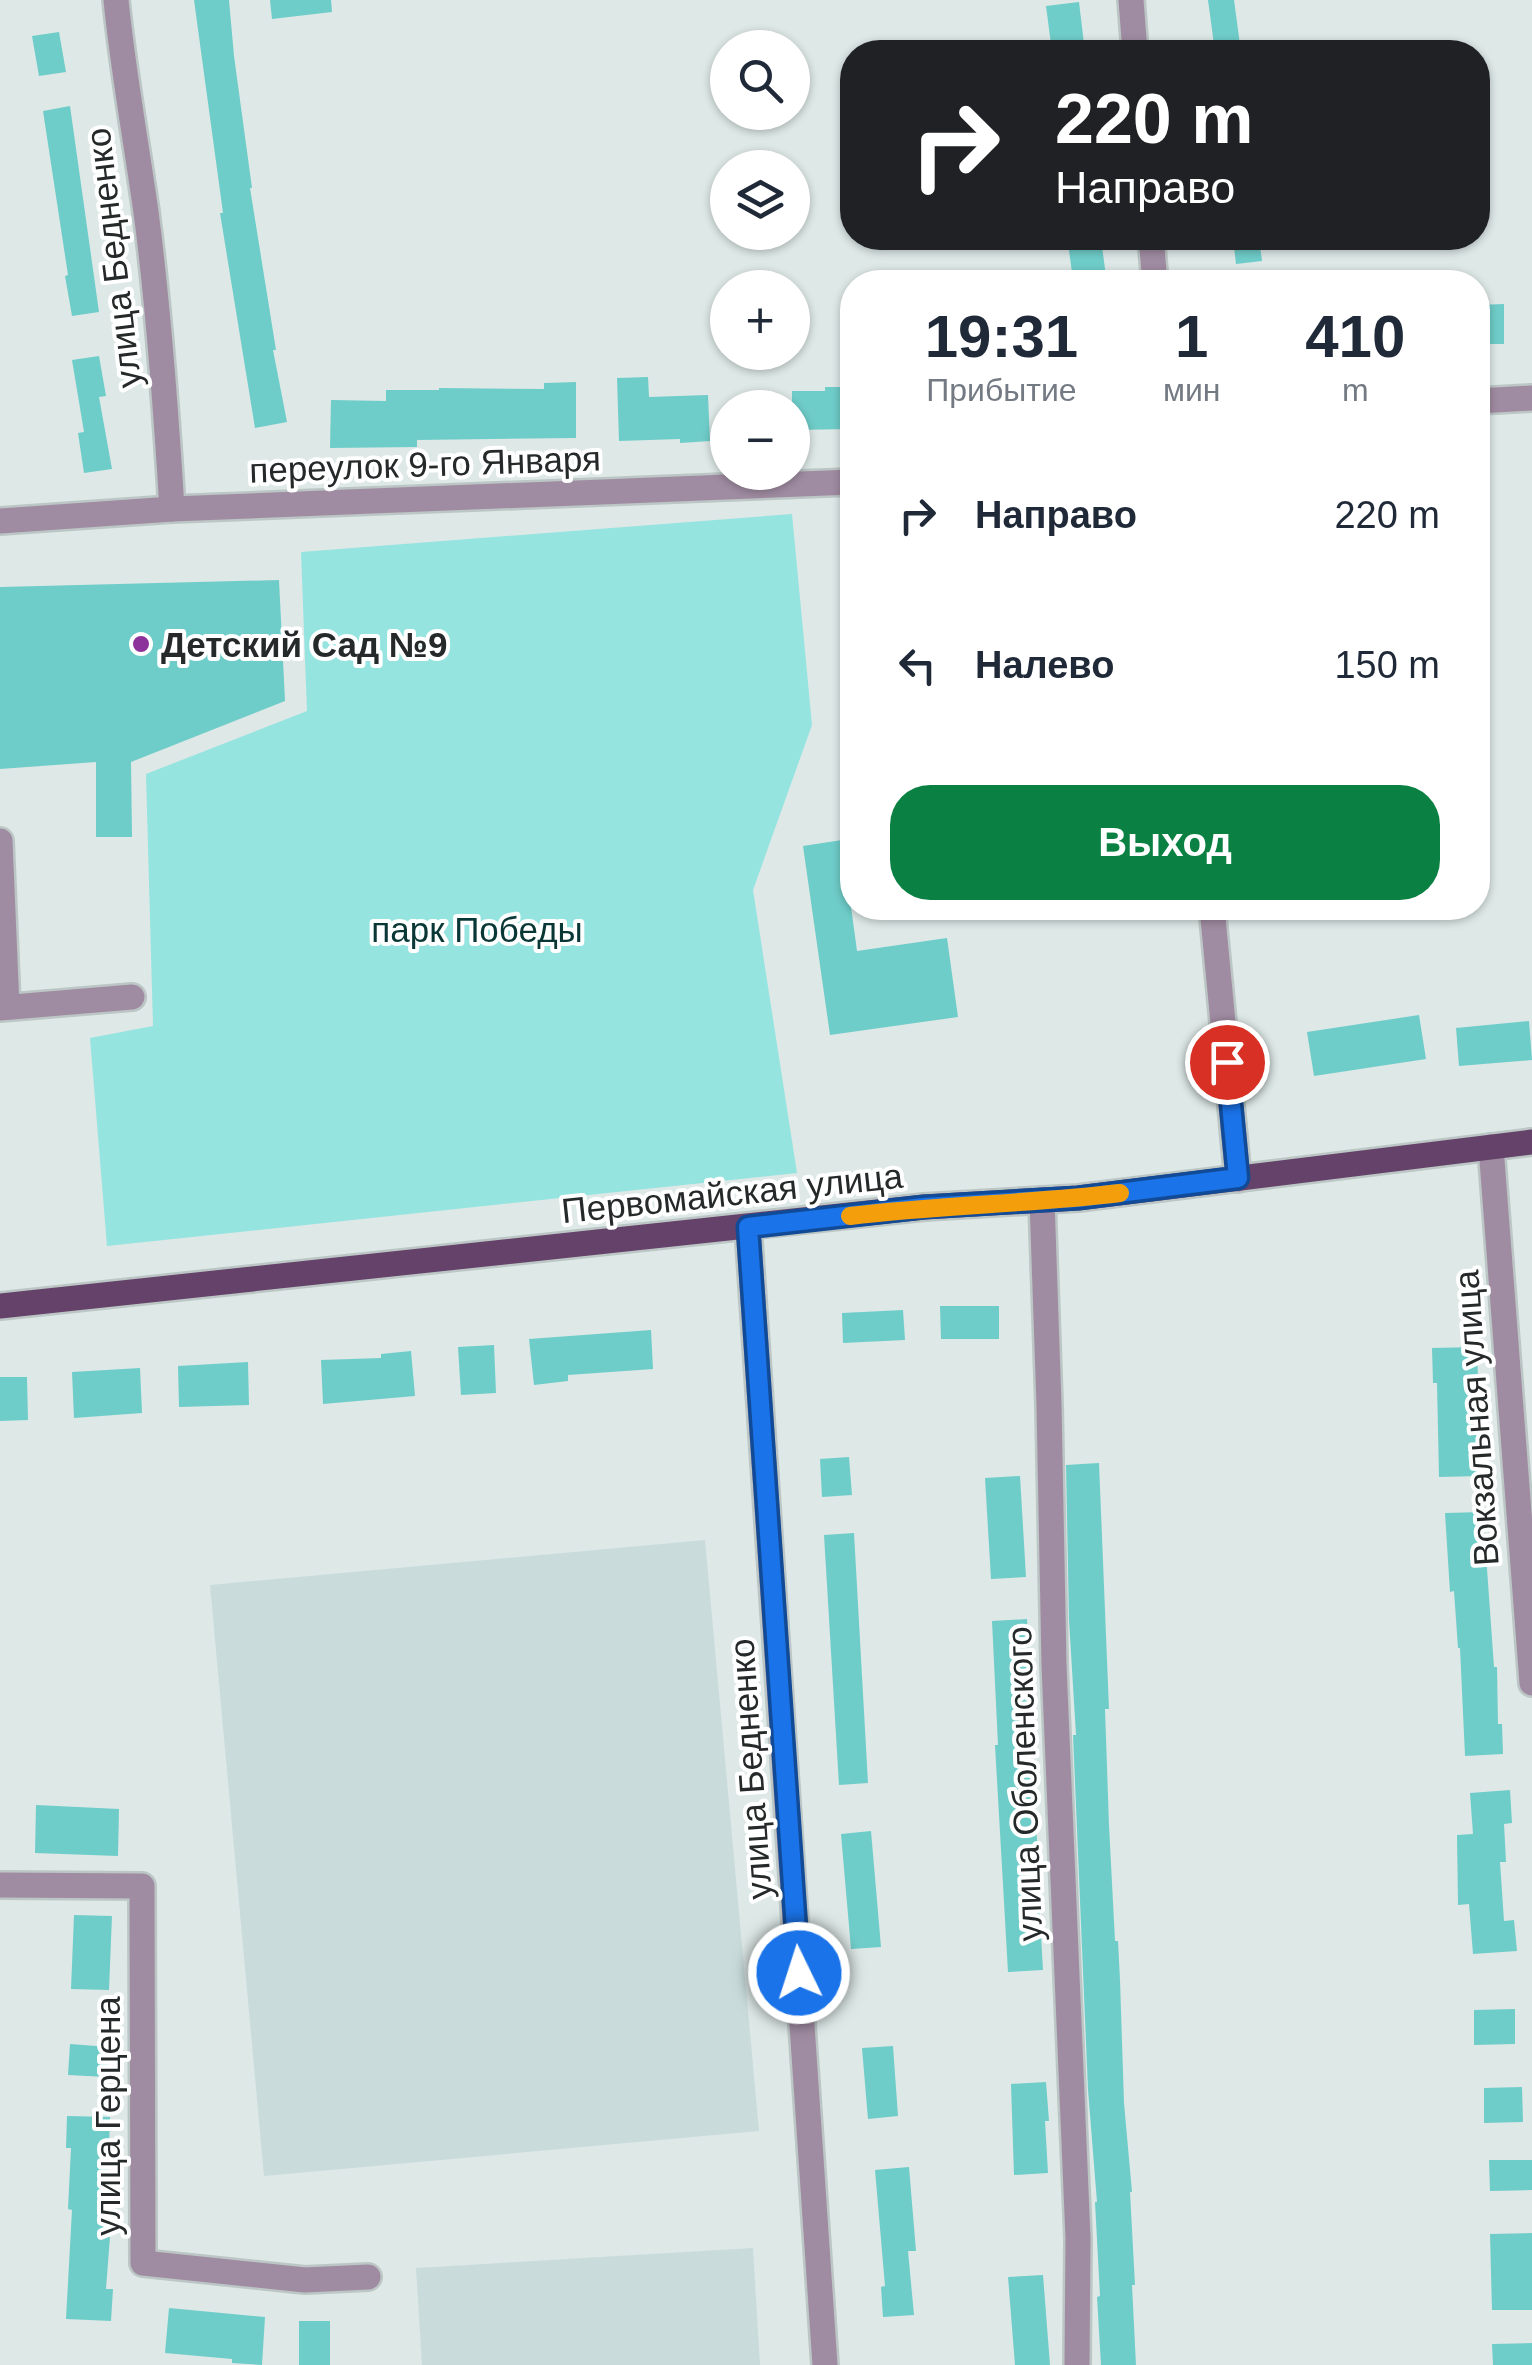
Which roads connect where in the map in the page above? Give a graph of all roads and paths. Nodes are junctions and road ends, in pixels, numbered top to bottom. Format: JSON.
{"nodes":[{"id":1,"x":116,"y":0,"type":"edge"},
{"id":2,"x":1131,"y":0,"type":"edge"},
{"id":3,"x":1135,"y":40,"type":"edge"},
{"id":4,"x":1532,"y":398,"type":"edge"},
{"id":5,"x":1490,"y":400,"type":"edge"},
{"id":6,"x":840,"y":482,"type":"edge"},
{"id":7,"x":172,"y":509,"type":"junction"},
{"id":8,"x":0,"y":521,"type":"edge"},
{"id":9,"x":0,"y":841,"type":"edge"},
{"id":10,"x":1213,"y":920,"type":"edge"},
{"id":11,"x":132,"y":997,"type":"dead end"},
{"id":12,"x":3,"y":1008,"type":"edge"},
{"id":13,"x":1532,"y":1142,"type":"edge"},
{"id":14,"x":1491,"y":1147,"type":"junction"},
{"id":15,"x":1238,"y":1178,"type":"junction"},
{"id":16,"x":1042,"y":1200,"type":"junction"},
{"id":17,"x":748,"y":1227,"type":"junction"},
{"id":18,"x":0,"y":1306,"type":"edge"},
{"id":19,"x":1532,"y":1683,"type":"edge"},
{"id":20,"x":0,"y":1884,"type":"edge"},
{"id":21,"x":368,"y":2277,"type":"dead end"},
{"id":22,"x":826,"y":2365,"type":"edge"},
{"id":23,"x":1077,"y":2365,"type":"edge"}],
"edges":[{"from":1,"to":7,"type":"street","name":"улица Бедненко"},
{"from":2,"to":3,"type":"street"},
{"from":4,"to":5,"type":"street"},
{"from":6,"to":7,"type":"street","name":"переулок 9-го Января"},
{"from":7,"to":8,"type":"street","name":"переулок 9-го Января"},
{"from":9,"to":12,"type":"street"},
{"from":10,"to":15,"type":"street"},
{"from":11,"to":12,"type":"street"},
{"from":13,"to":14,"type":"main road","name":"Первомайская улица"},
{"from":14,"to":15,"type":"main road","name":"Первомайская улица"},
{"from":14,"to":19,"type":"street","name":"Вокзальная улица"},
{"from":15,"to":16,"type":"main road","name":"Первомайская улица"},
{"from":16,"to":17,"type":"main road","name":"Первомайская улица"},
{"from":16,"to":23,"type":"street","name":"улица Оболенского"},
{"from":17,"to":18,"type":"main road","name":"Первомайская улица"},
{"from":17,"to":22,"type":"street","name":"улица Бедненко"},
{"from":20,"to":21,"type":"street","name":"улица Герцена"}]}
